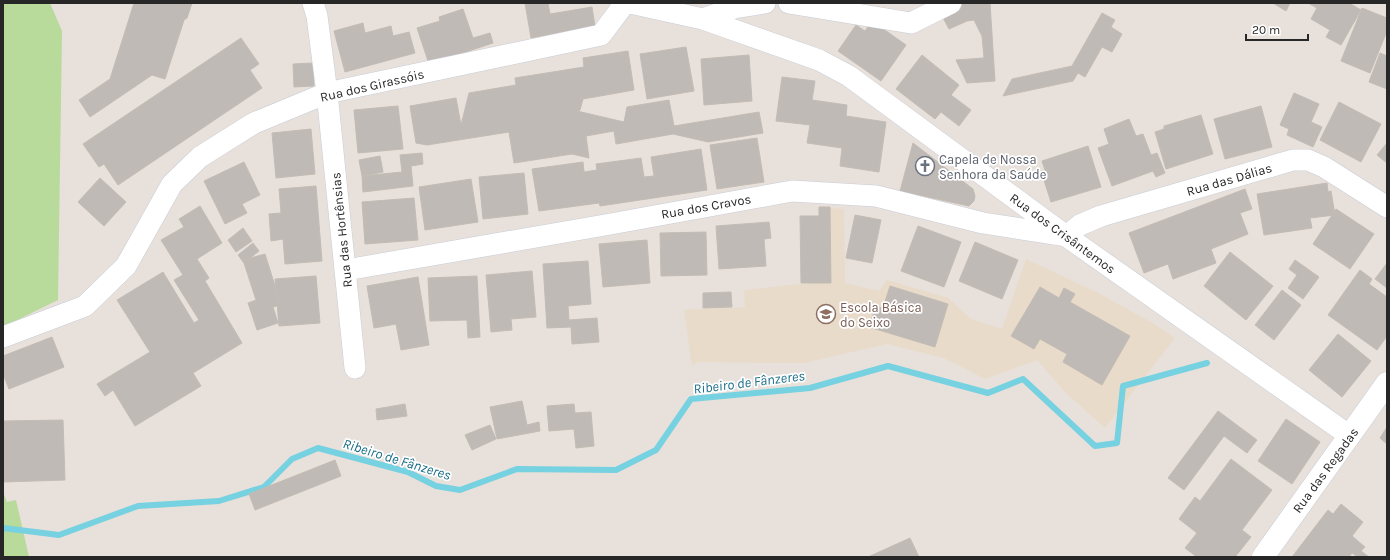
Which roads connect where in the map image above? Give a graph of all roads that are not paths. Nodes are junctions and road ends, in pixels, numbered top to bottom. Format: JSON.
{"nodes":[{"id":1,"x":625,"y":3,"type":"edge"},
{"id":2,"x":630,"y":3,"type":"edge"},
{"id":3,"x":765,"y":3,"type":"edge"},
{"id":4,"x":789,"y":3,"type":"edge"},
{"id":5,"x":950,"y":3,"type":"edge"},
{"id":6,"x":315,"y":10,"type":"edge"},
{"id":7,"x":707,"y":11,"type":"edge"},
{"id":8,"x":327,"y":93,"type":"junction"},
{"id":9,"x":1387,"y":207,"type":"edge"},
{"id":10,"x":1066,"y":236,"type":"junction"},
{"id":11,"x":346,"y":270,"type":"junction"},
{"id":12,"x":3,"y":337,"type":"edge"},
{"id":13,"x":355,"y":368,"type":"dead end"},
{"id":14,"x":1387,"y":383,"type":"edge"},
{"id":15,"x":1350,"y":436,"type":"junction"},
{"id":16,"x":1263,"y":557,"type":"edge"}],
"edges":[{"from":1,"to":8,"type":"street","name":"Rua dos Girassóis"},
{"from":2,"to":7,"type":"street","name":"Rua dos Crisântemos"},
{"from":3,"to":7,"type":"street"},
{"from":4,"to":5,"type":"street"},
{"from":6,"to":8,"type":"street","name":"Rua das Hortênsias"},
{"from":7,"to":10,"type":"street","name":"Rua dos Crisântemos"},
{"from":8,"to":11,"type":"street","name":"Rua das Hortênsias"},
{"from":8,"to":12,"type":"street","name":"Rua dos Girassóis"},
{"from":9,"to":10,"type":"street","name":"Rua das Dálias"},
{"from":10,"to":11,"type":"street","name":"Rua dos Cravos"},
{"from":10,"to":15,"type":"street","name":"Rua dos Crisântemos"},
{"from":11,"to":13,"type":"street","name":"Rua das Hortênsias"},
{"from":14,"to":15,"type":"street","name":"Rua das Regadas"},
{"from":15,"to":16,"type":"street","name":"Rua das Regadas"}]}
